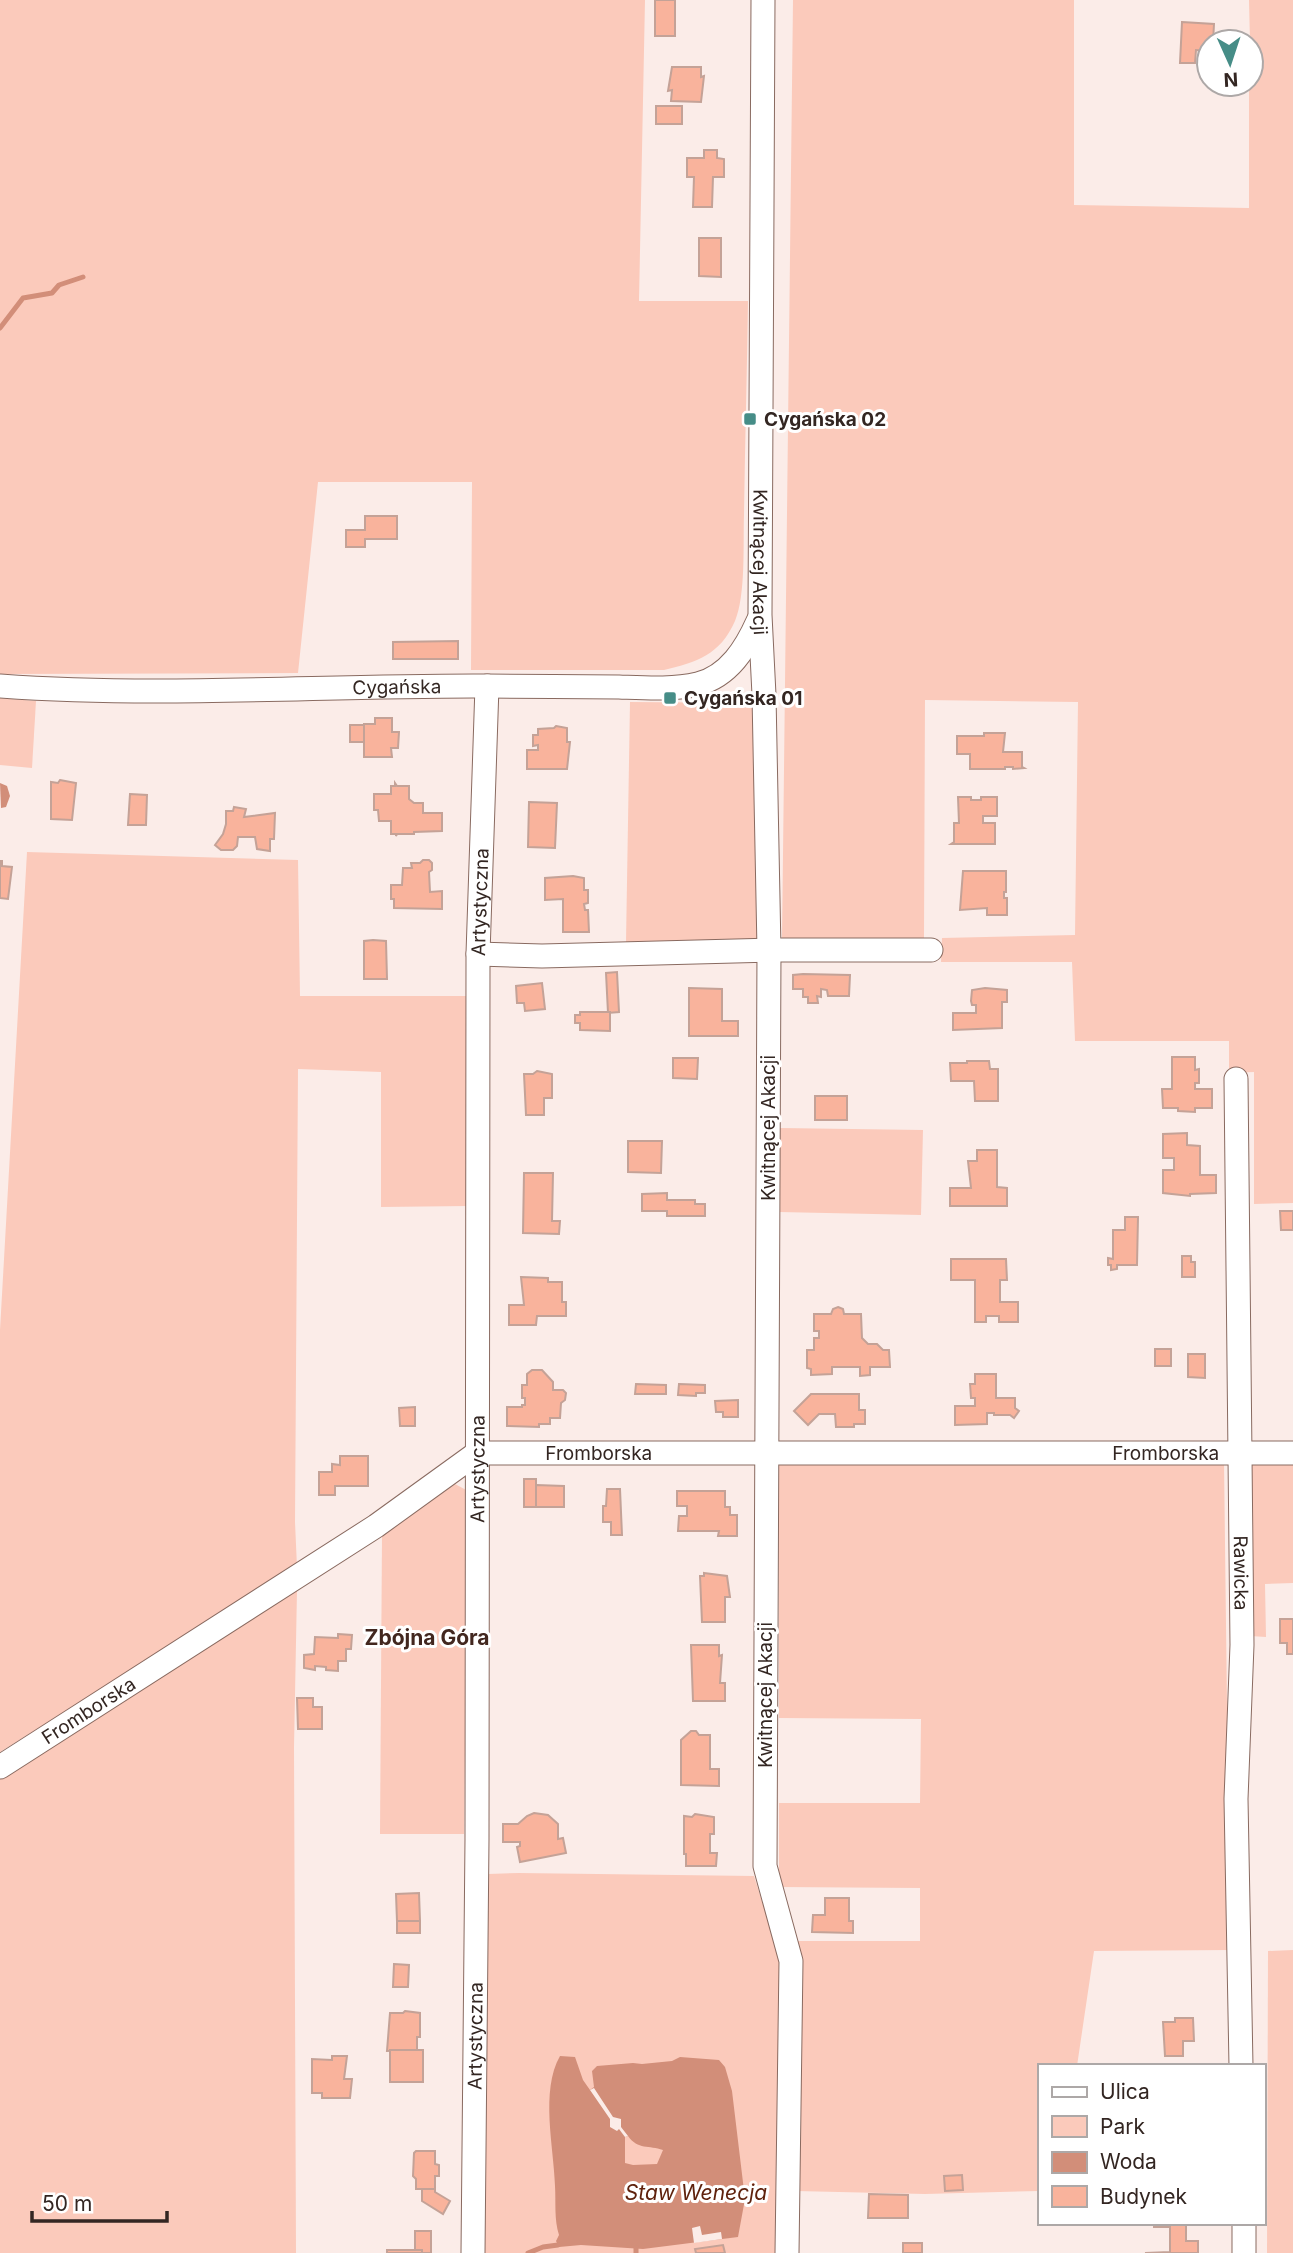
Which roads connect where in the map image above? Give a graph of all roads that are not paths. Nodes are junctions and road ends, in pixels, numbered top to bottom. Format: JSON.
{"nodes":[{"id":1,"x":763,"y":0,"type":"edge"},
{"id":2,"x":761,"y":615,"type":"junction"},
{"id":3,"x":0,"y":686,"type":"edge"},
{"id":4,"x":487,"y":686,"type":"junction"},
{"id":5,"x":769,"y":950,"type":"junction"},
{"id":6,"x":931,"y":950,"type":"dead end"},
{"id":7,"x":478,"y":954,"type":"junction"},
{"id":8,"x":1237,"y":1079,"type":"dead end"},
{"id":9,"x":477,"y":1452,"type":"junction"},
{"id":10,"x":1293,"y":1453,"type":"edge"},
{"id":11,"x":766,"y":1454,"type":"junction"},
{"id":12,"x":1241,"y":1454,"type":"junction"},
{"id":13,"x":0,"y":1767,"type":"edge"},
{"id":14,"x":1241,"y":2064,"type":"edge"},
{"id":15,"x":1244,"y":2225,"type":"edge"},
{"id":16,"x":473,"y":2253,"type":"edge"},
{"id":17,"x":787,"y":2253,"type":"edge"},
{"id":18,"x":1244,"y":2253,"type":"edge"}],
"edges":[{"from":1,"to":2,"type":"street","name":"Kwitnącej Akacji"},
{"from":2,"to":4,"type":"street","name":"Cygańska"},
{"from":2,"to":5,"type":"street","name":"Kwitnącej Akacji"},
{"from":3,"to":4,"type":"street","name":"Cygańska"},
{"from":4,"to":7,"type":"street","name":"Artystyczna"},
{"from":5,"to":6,"type":"street"},
{"from":5,"to":7,"type":"street"},
{"from":5,"to":11,"type":"street","name":"Kwitnącej Akacji"},
{"from":7,"to":9,"type":"street","name":"Artystyczna"},
{"from":8,"to":12,"type":"street","name":"Rawicka"},
{"from":9,"to":11,"type":"street","name":"Fromborska"},
{"from":9,"to":13,"type":"street","name":"Fromborska"},
{"from":9,"to":16,"type":"street","name":"Artystyczna"},
{"from":10,"to":12,"type":"street","name":"Fromborska"},
{"from":11,"to":12,"type":"street","name":"Fromborska"},
{"from":11,"to":17,"type":"street","name":"Kwitnącej Akacji"},
{"from":12,"to":14,"type":"street","name":"Rawicka"},
{"from":15,"to":18,"type":"street"}]}
